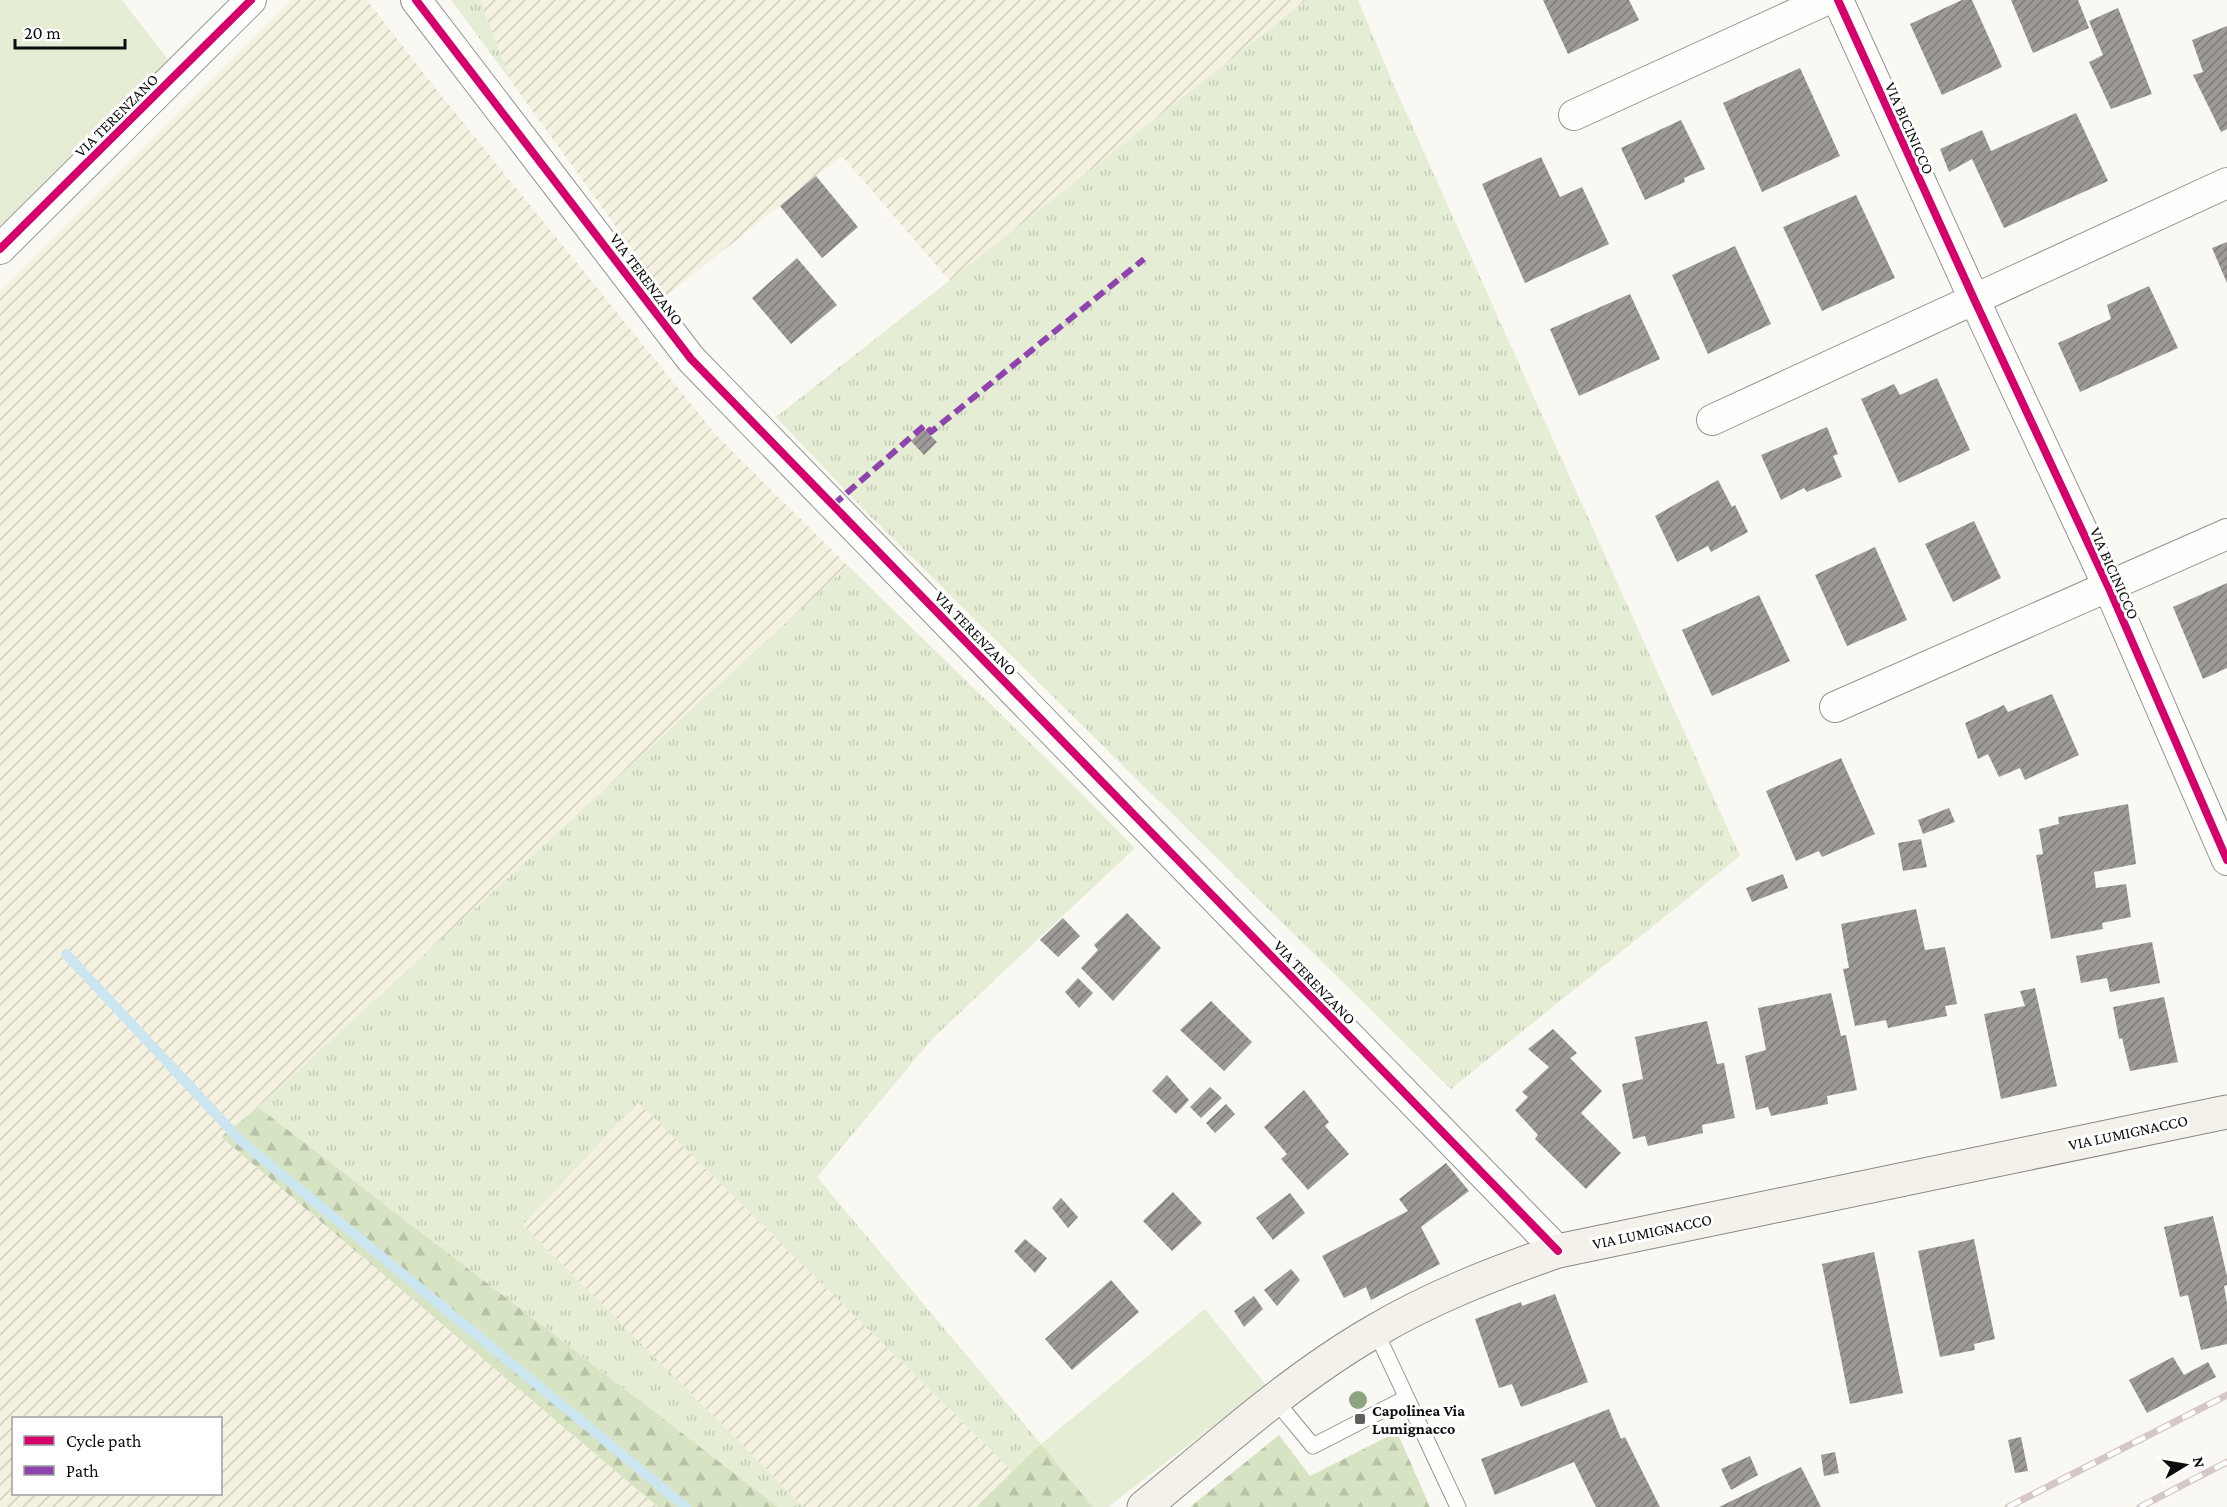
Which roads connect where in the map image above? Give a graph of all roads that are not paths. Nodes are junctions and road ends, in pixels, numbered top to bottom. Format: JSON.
{"nodes":[{"id":1,"x":251,"y":0,"type":"edge"},
{"id":2,"x":416,"y":0,"type":"edge"},
{"id":3,"x":1826,"y":0,"type":"edge"},
{"id":4,"x":1838,"y":0,"type":"edge"},
{"id":5,"x":1574,"y":115,"type":"dead end"},
{"id":6,"x":2227,"y":183,"type":"edge"},
{"id":7,"x":0,"y":249,"type":"edge"},
{"id":8,"x":1974,"y":299,"type":"junction"},
{"id":9,"x":1712,"y":420,"type":"dead end"},
{"id":10,"x":2227,"y":534,"type":"edge"},
{"id":11,"x":2108,"y":586,"type":"junction"},
{"id":12,"x":1835,"y":707,"type":"dead end"},
{"id":13,"x":2227,"y":860,"type":"edge"},
{"id":14,"x":2227,"y":1112,"type":"edge"},
{"id":15,"x":1557,"y":1251,"type":"junction"},
{"id":16,"x":1375,"y":1330,"type":"junction"},
{"id":17,"x":1406,"y":1398,"type":"junction"},
{"id":18,"x":1275,"y":1400,"type":"junction"},
{"id":19,"x":1144,"y":1507,"type":"edge"},
{"id":20,"x":1458,"y":1507,"type":"edge"}],
"edges":[{"from":1,"to":7,"type":"street","name":"VIA TERENZANO"},
{"from":2,"to":15,"type":"street","name":"VIA TERENZANO"},
{"from":3,"to":5,"type":"street"},
{"from":4,"to":8,"type":"street","name":"VIA BICINICCO"},
{"from":6,"to":8,"type":"street"},
{"from":8,"to":9,"type":"street"},
{"from":8,"to":11,"type":"street","name":"VIA BICINICCO"},
{"from":10,"to":11,"type":"street","name":"VIA BICINICCO"},
{"from":11,"to":12,"type":"street","name":"VIA BICINICCO"},
{"from":11,"to":13,"type":"street","name":"VIA BICINICCO"},
{"from":14,"to":15,"type":"main road","name":"VIA LUMIGNACCO"},
{"from":15,"to":16,"type":"main road","name":"VIA LUMIGNACCO"},
{"from":16,"to":17,"type":"lane"},
{"from":16,"to":18,"type":"main road","name":"VIA LUMIGNACCO"},
{"from":17,"to":18,"type":"lane"},
{"from":17,"to":20,"type":"lane"},
{"from":18,"to":19,"type":"main road","name":"VIA LUMIGNACCO"}]}
